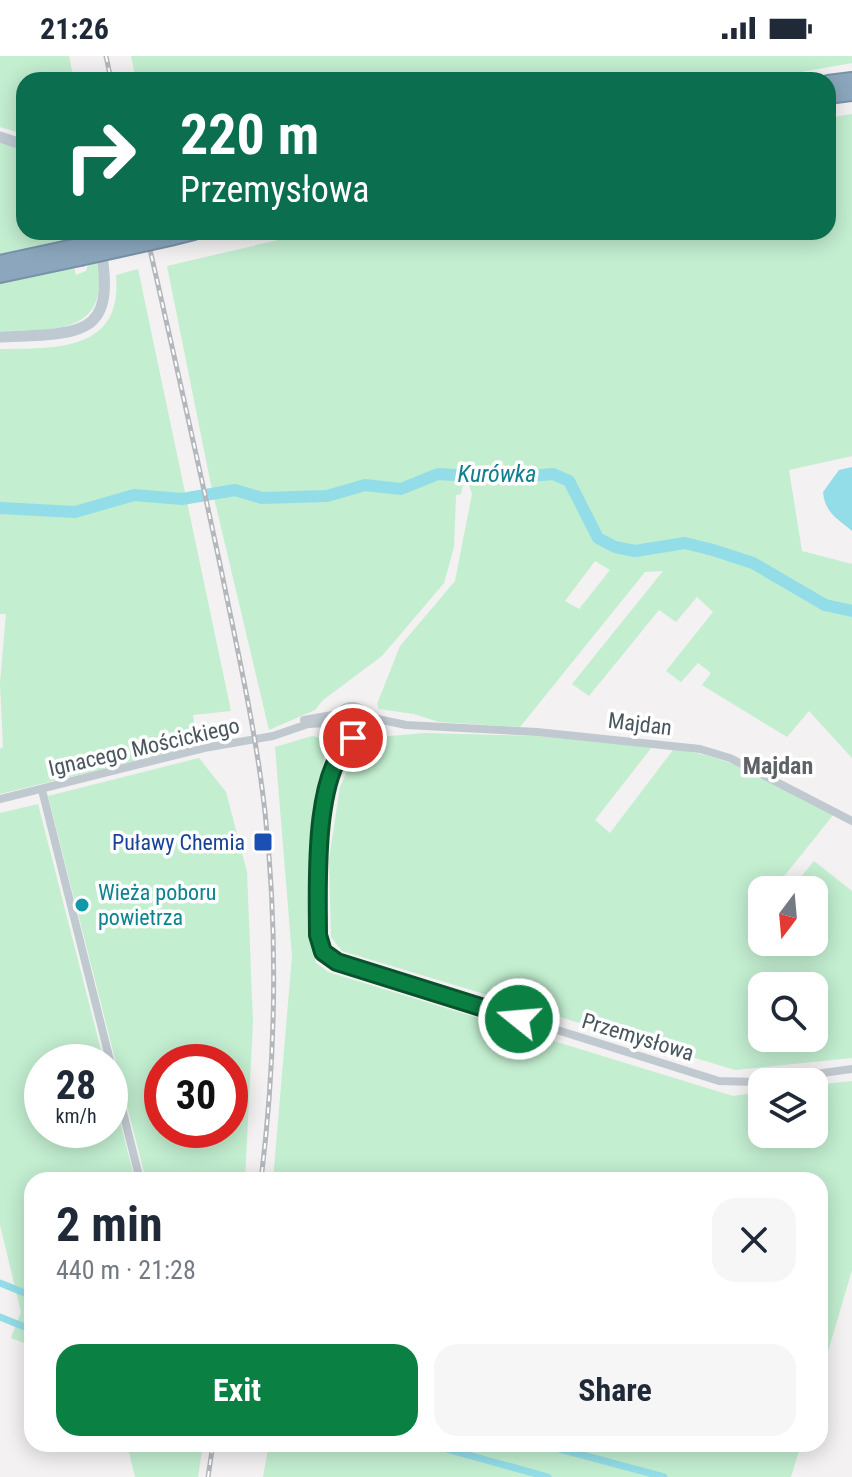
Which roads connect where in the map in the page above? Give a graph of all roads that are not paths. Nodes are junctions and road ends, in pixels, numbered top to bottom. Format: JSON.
{"nodes":[{"id":1,"x":99,"y":240,"type":"edge"},
{"id":2,"x":116,"y":240,"type":"edge"},
{"id":3,"x":157,"y":240,"type":"edge"},
{"id":4,"x":79,"y":252,"type":"junction"},
{"id":5,"x":0,"y":263,"type":"edge"},
{"id":6,"x":0,"y":275,"type":"edge"},
{"id":7,"x":0,"y":337,"type":"edge"},
{"id":8,"x":338,"y":714,"type":"junction"},
{"id":9,"x":368,"y":717,"type":"junction"},
{"id":10,"x":406,"y":725,"type":"junction"},
{"id":11,"x":296,"y":727,"type":"junction"},
{"id":12,"x":338,"y":730,"type":"junction"},
{"id":13,"x":366,"y":731,"type":"junction"},
{"id":14,"x":353,"y":738,"type":"junction"},
{"id":15,"x":333,"y":769,"type":"junction"},
{"id":16,"x":42,"y":790,"type":"junction"},
{"id":17,"x":0,"y":799,"type":"edge"},
{"id":18,"x":852,"y":821,"type":"edge"},
{"id":19,"x":852,"y":1069,"type":"edge"},
{"id":20,"x":138,"y":1172,"type":"edge"}],
"edges":[{"from":1,"to":7,"type":"street"},
{"from":2,"to":4,"type":"highway","bridge":true},
{"from":3,"to":4,"type":"highway","bridge":true},
{"from":4,"to":5,"type":"highway"},
{"from":4,"to":6,"type":"highway"},
{"from":8,"to":9,"type":"street"},
{"from":8,"to":11,"type":"street","name":"Ignacego Mościckiego"},
{"from":8,"to":12,"type":"street"},
{"from":9,"to":10,"type":"street","name":"Majdan"},
{"from":9,"to":13,"type":"street"},
{"from":10,"to":13,"type":"street","name":"Majdan"},
{"from":10,"to":18,"type":"street","name":"Majdan"},
{"from":11,"to":12,"type":"street","name":"Ignacego Mościckiego"},
{"from":11,"to":16,"type":"street","name":"Ignacego Mościckiego"},
{"from":12,"to":14,"type":"street"},
{"from":12,"to":15,"type":"street","name":"Przemysłowa"},
{"from":13,"to":14,"type":"street"},
{"from":14,"to":15,"type":"street","name":"Przemysłowa"},
{"from":15,"to":19,"type":"street","name":"Przemysłowa"},
{"from":16,"to":17,"type":"street","name":"Ignacego Mościckiego"},
{"from":16,"to":20,"type":"street"}]}
